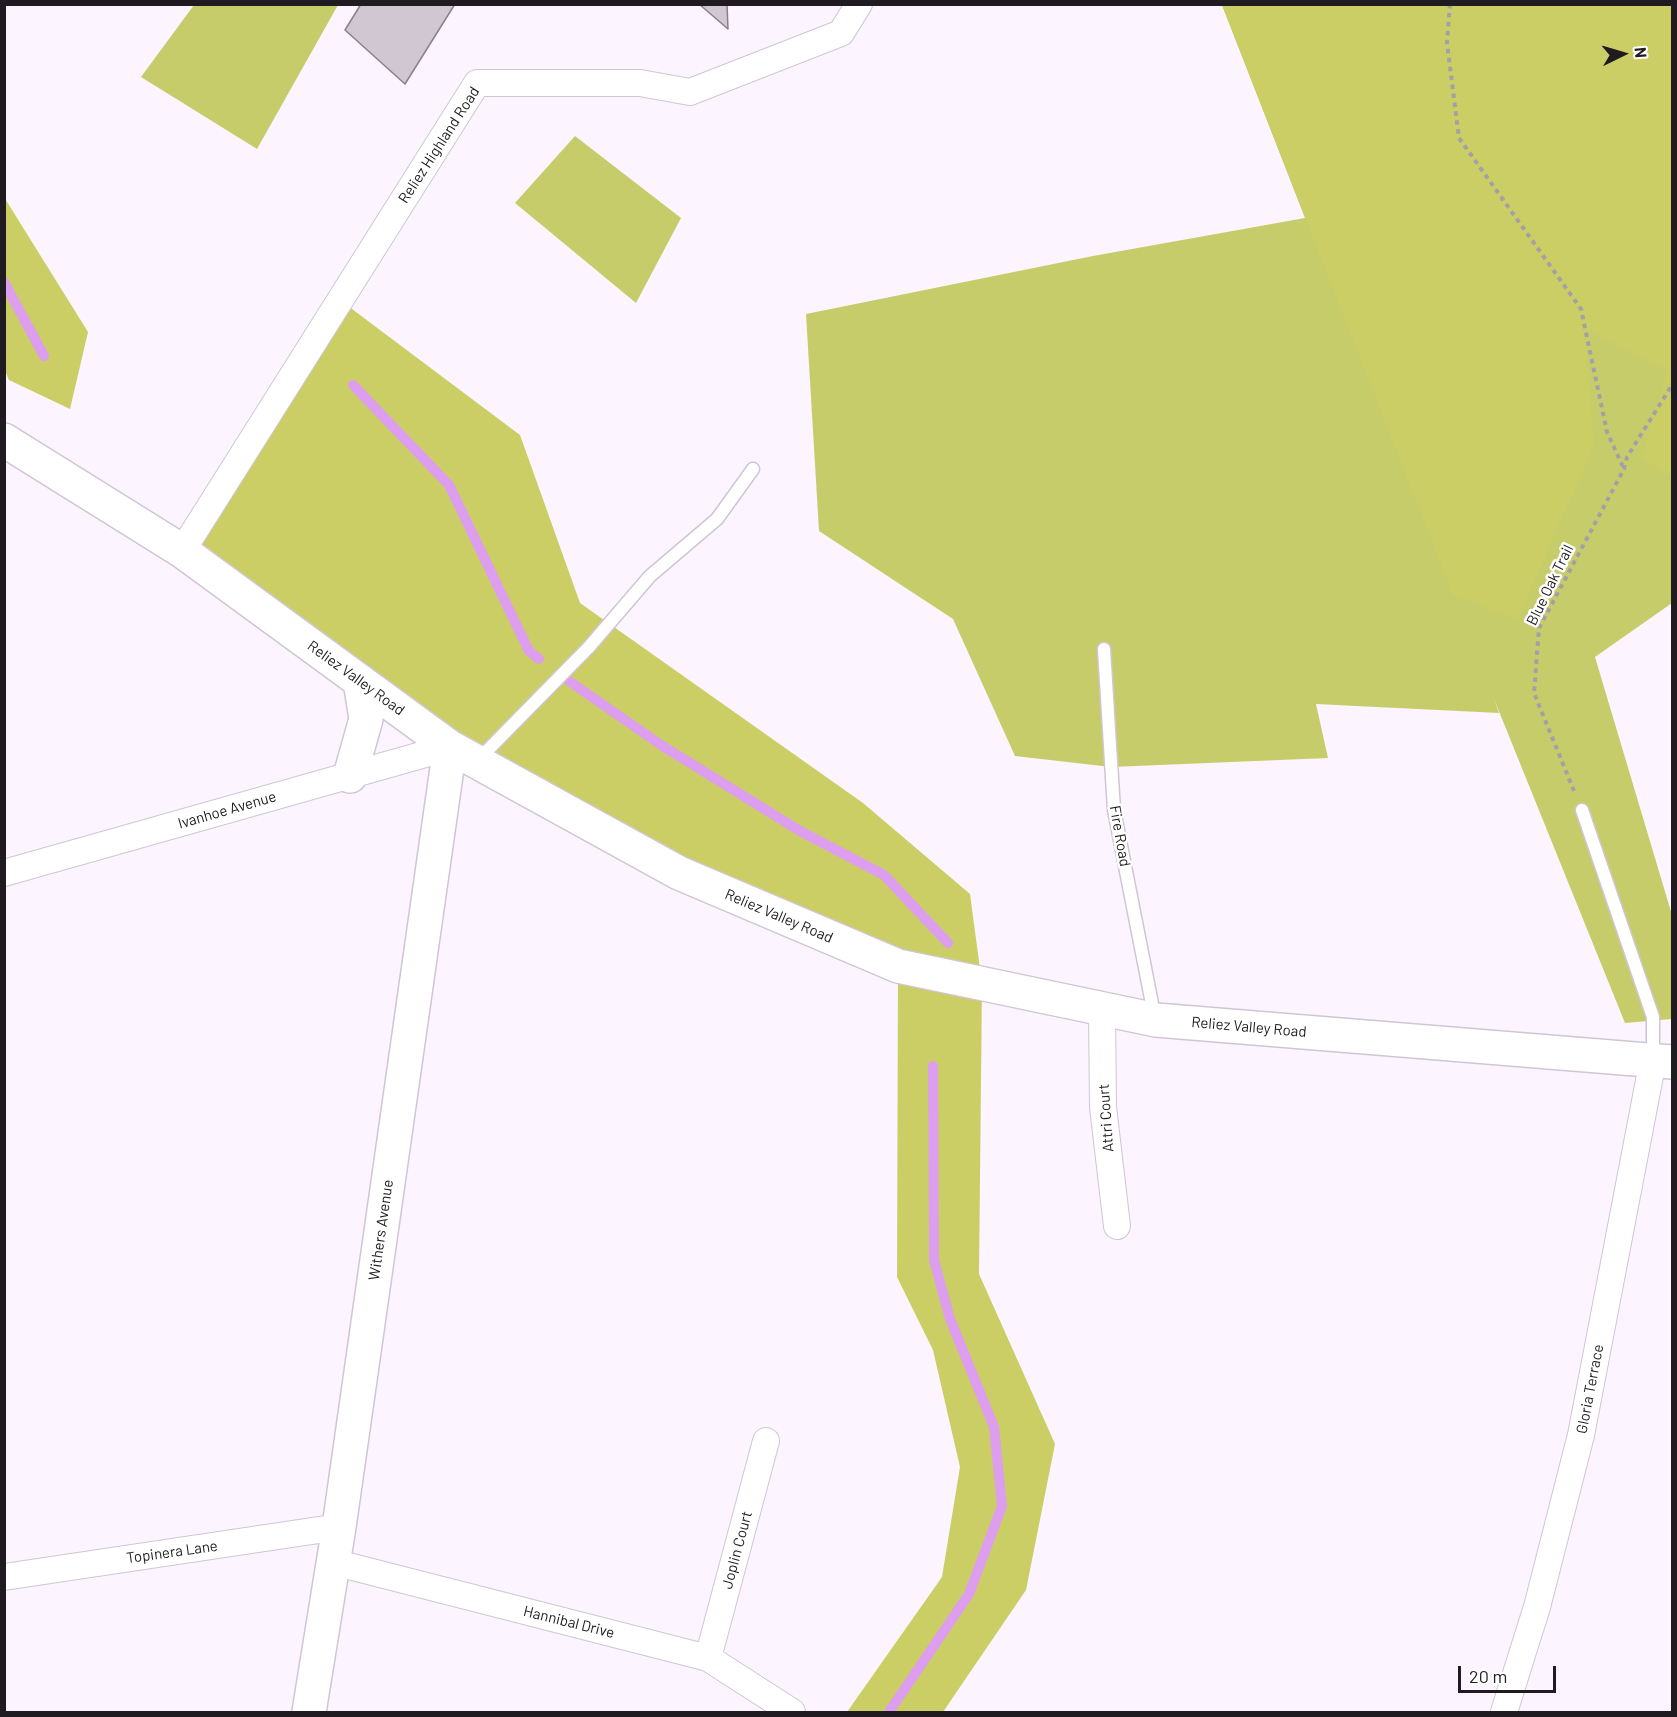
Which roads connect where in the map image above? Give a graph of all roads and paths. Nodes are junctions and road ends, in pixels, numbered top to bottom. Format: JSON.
{"nodes":[{"id":1,"x":859,"y":4,"type":"edge"},
{"id":2,"x":1450,"y":4,"type":"edge"},
{"id":3,"x":1672,"y":385,"type":"edge"},
{"id":4,"x":4,"y":440,"type":"edge"},
{"id":5,"x":753,"y":469,"type":"dead end"},
{"id":6,"x":1624,"y":469,"type":"junction"},
{"id":7,"x":182,"y":551,"type":"junction"},
{"id":8,"x":1104,"y":649,"type":"dead end"},
{"id":9,"x":360,"y":681,"type":"junction"},
{"id":10,"x":463,"y":755,"type":"junction"},
{"id":11,"x":350,"y":776,"type":"junction"},
{"id":12,"x":1582,"y":810,"type":"joint"},
{"id":13,"x":4,"y":873,"type":"edge"},
{"id":14,"x":1102,"y":1010,"type":"junction"},
{"id":15,"x":1156,"y":1020,"type":"junction"},
{"id":16,"x":1663,"y":1061,"type":"edge"},
{"id":17,"x":1117,"y":1226,"type":"dead end"},
{"id":18,"x":766,"y":1441,"type":"dead end"},
{"id":19,"x":339,"y":1527,"type":"junction"},
{"id":20,"x":333,"y":1562,"type":"junction"},
{"id":21,"x":4,"y":1577,"type":"edge"},
{"id":22,"x":708,"y":1658,"type":"junction"},
{"id":23,"x":309,"y":1713,"type":"edge"},
{"id":24,"x":792,"y":1713,"type":"edge"},
{"id":25,"x":1504,"y":1713,"type":"edge"}],
"edges":[{"from":1,"to":7,"type":"street","name":"Reliez Highland Road"},
{"from":2,"to":6,"type":"path"},
{"from":3,"to":6,"type":"path","name":"Blue Oak Trail"},
{"from":4,"to":7,"type":"main road","name":"Reliez Valley Road"},
{"from":5,"to":10,"type":"lane"},
{"from":6,"to":12,"type":"path","name":"Blue Oak Trail"},
{"from":7,"to":9,"type":"main road","name":"Reliez Valley Road"},
{"from":8,"to":15,"type":"lane","name":"Fire Road"},
{"from":9,"to":10,"type":"main road","name":"Reliez Valley Road"},
{"from":9,"to":11,"type":"main road"},
{"from":10,"to":11,"type":"street","name":"Ivanhoe Avenue"},
{"from":10,"to":14,"type":"main road","name":"Reliez Valley Road"},
{"from":10,"to":19,"type":"main road","name":"Withers Avenue"},
{"from":11,"to":13,"type":"street","name":"Ivanhoe Avenue"},
{"from":12,"to":16,"type":"lane"},
{"from":14,"to":15,"type":"main road","name":"Reliez Valley Road"},
{"from":14,"to":17,"type":"street","name":"Attri Court"},
{"from":15,"to":16,"type":"main road","name":"Reliez Valley Road"},
{"from":16,"to":25,"type":"street","name":"Gloria Terrace"},
{"from":18,"to":22,"type":"street","name":"Joplin Court"},
{"from":19,"to":20,"type":"main road","name":"Withers Avenue"},
{"from":19,"to":21,"type":"street","name":"Topinera Lane"},
{"from":20,"to":22,"type":"street","name":"Hannibal Drive"},
{"from":20,"to":23,"type":"main road","name":"Withers Avenue"},
{"from":22,"to":24,"type":"street","name":"Hannibal Drive"}]}
